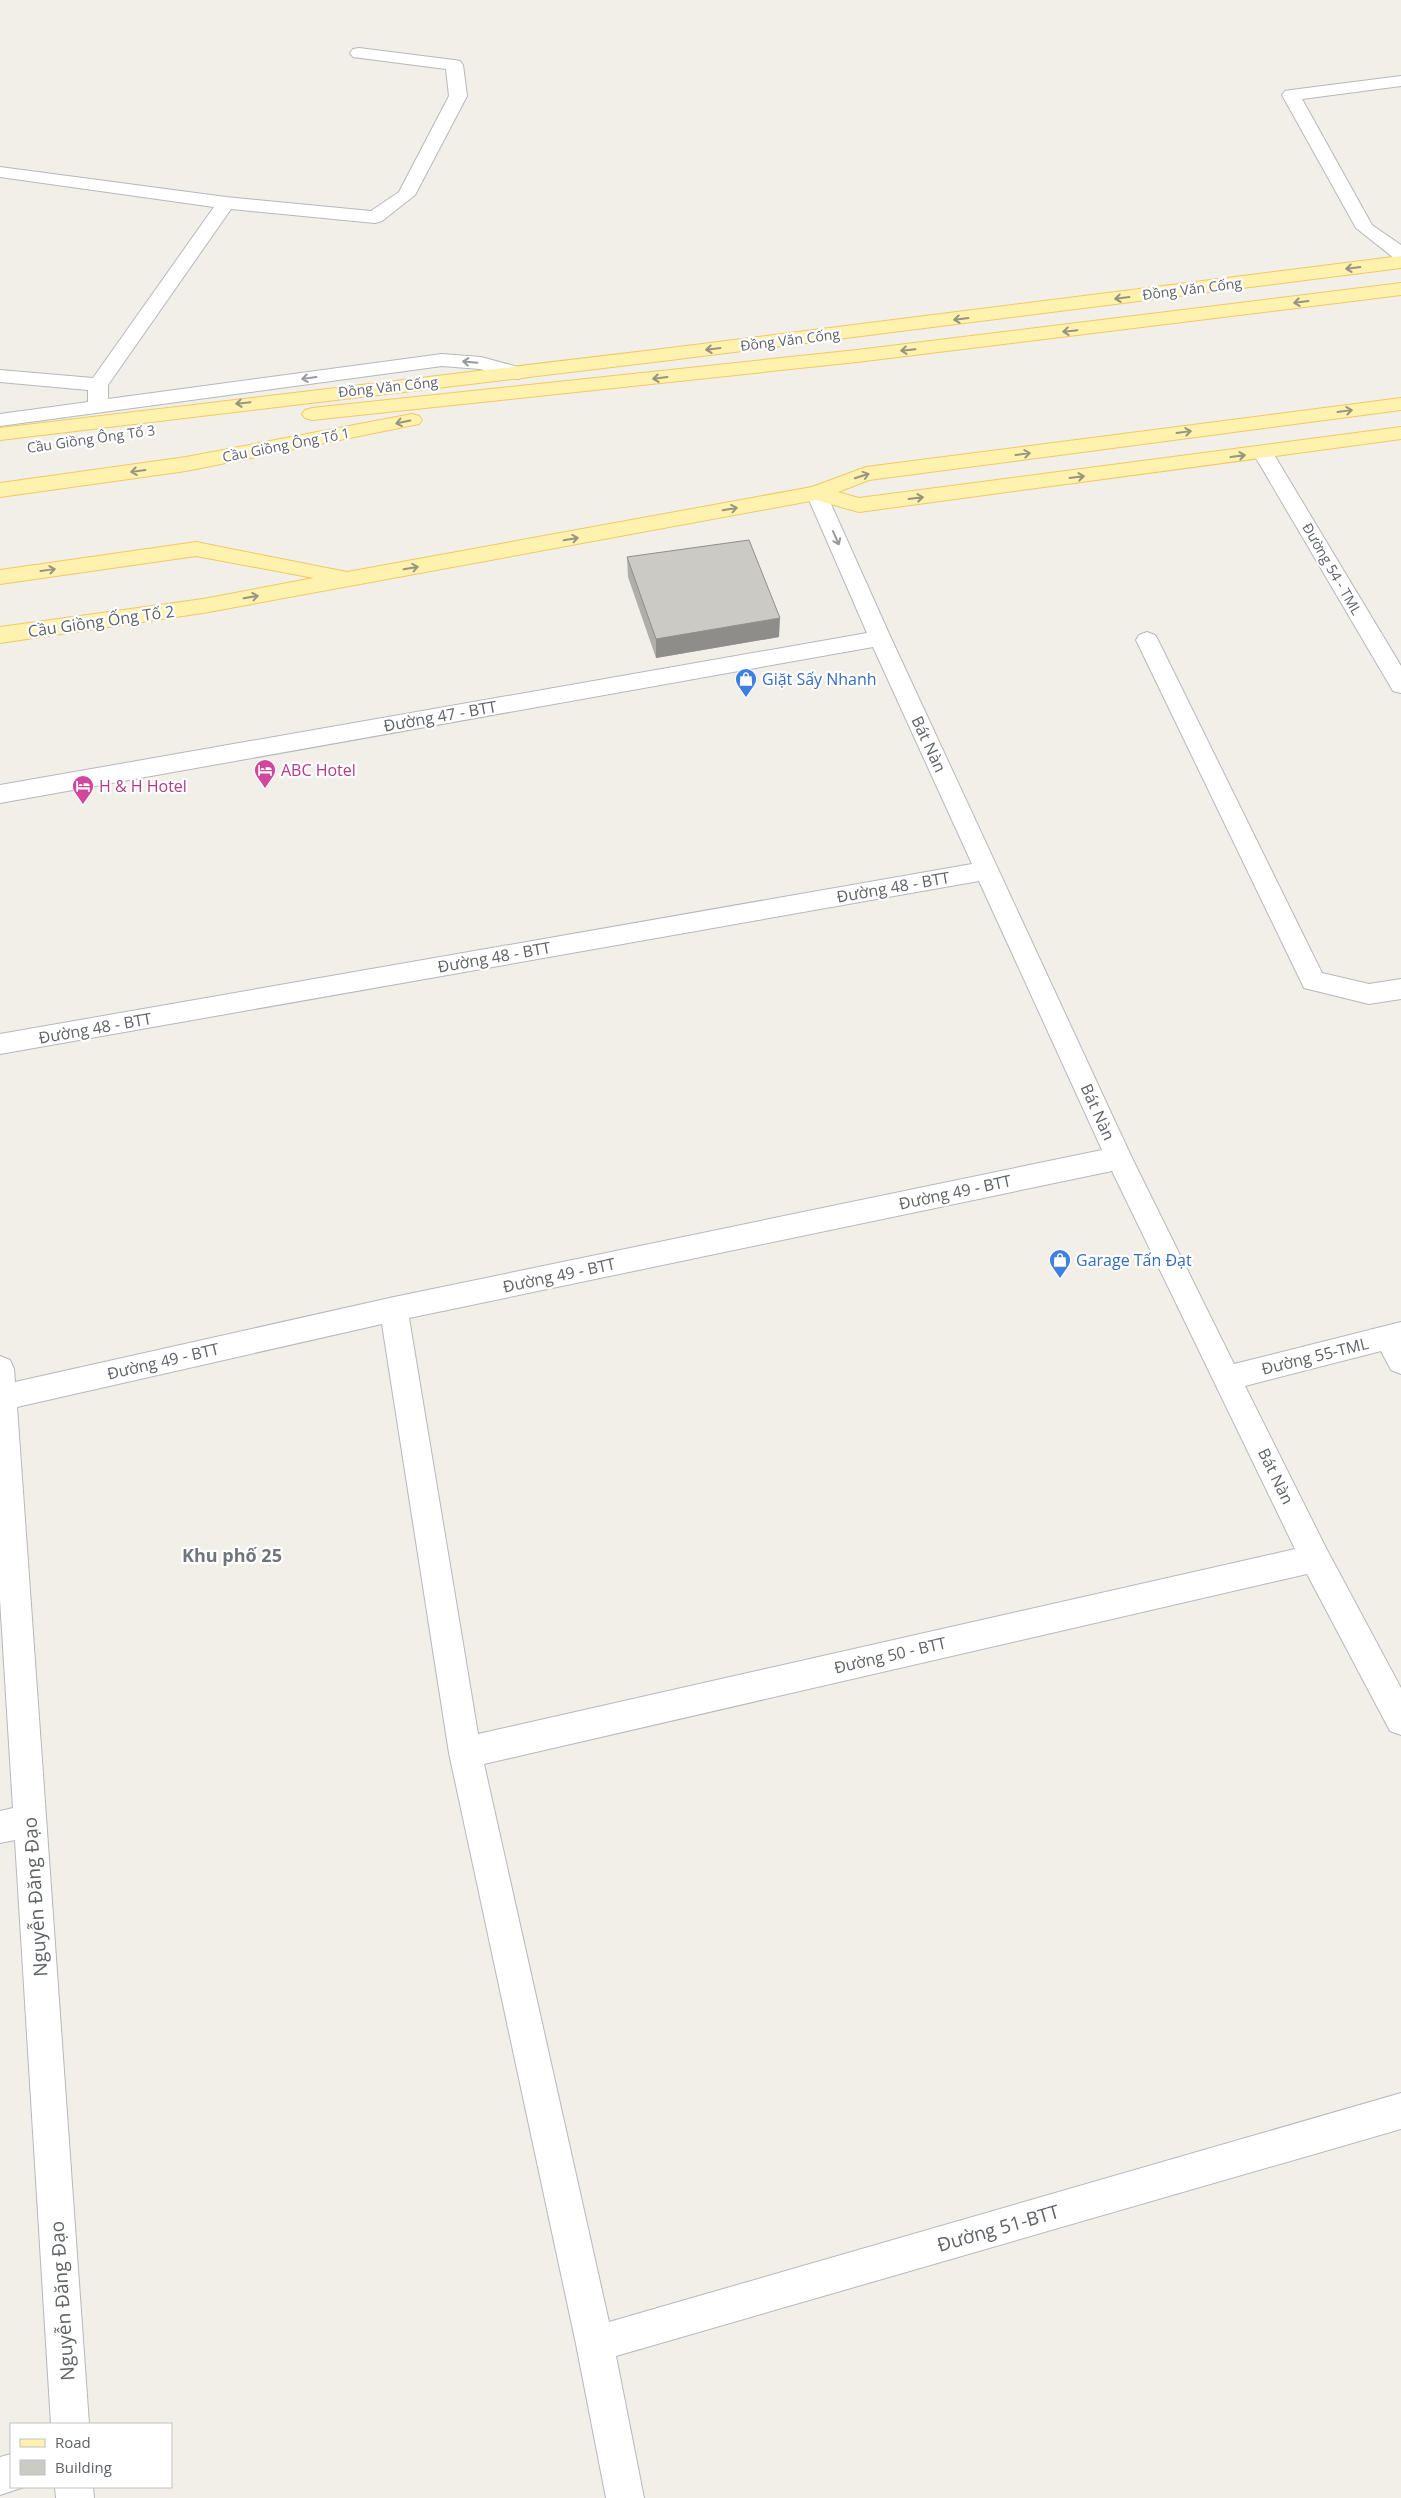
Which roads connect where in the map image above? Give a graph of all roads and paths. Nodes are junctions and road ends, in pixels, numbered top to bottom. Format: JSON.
{"nodes":[{"id":1,"x":358,"y":53,"type":"dead end"},
{"id":2,"x":1401,"y":81,"type":"edge"},
{"id":3,"x":0,"y":172,"type":"edge"},
{"id":4,"x":226,"y":203,"type":"junction"},
{"id":5,"x":1401,"y":254,"type":"edge"},
{"id":6,"x":1401,"y":262,"type":"edge"},
{"id":7,"x":1401,"y":289,"type":"edge"},
{"id":8,"x":518,"y":373,"type":"junction"},
{"id":9,"x":0,"y":376,"type":"edge"},
{"id":10,"x":98,"y":385,"type":"junction"},
{"id":11,"x":571,"y":388,"type":"junction"},
{"id":12,"x":1401,"y":404,"type":"edge"},
{"id":13,"x":98,"y":408,"type":"junction"},
{"id":14,"x":180,"y":418,"type":"junction"},
{"id":15,"x":0,"y":420,"type":"edge"},
{"id":16,"x":1401,"y":433,"type":"edge"},
{"id":17,"x":0,"y":434,"type":"edge"},
{"id":18,"x":0,"y":452,"type":"edge"},
{"id":19,"x":1264,"y":453,"type":"junction"},
{"id":20,"x":0,"y":490,"type":"edge"},
{"id":21,"x":816,"y":493,"type":"junction"},
{"id":22,"x":0,"y":577,"type":"edge"},
{"id":23,"x":354,"y":578,"type":"junction"},
{"id":24,"x":0,"y":635,"type":"edge"},
{"id":25,"x":880,"y":638,"type":"junction"},
{"id":26,"x":1147,"y":640,"type":"dead end"},
{"id":27,"x":1401,"y":685,"type":"edge"},
{"id":28,"x":0,"y":794,"type":"edge"},
{"id":29,"x":988,"y":870,"type":"junction"},
{"id":30,"x":1401,"y":989,"type":"edge"},
{"id":31,"x":0,"y":1044,"type":"edge"},
{"id":32,"x":1119,"y":1158,"type":"junction"},
{"id":33,"x":394,"y":1309,"type":"junction"},
{"id":34,"x":1397,"y":1344,"type":"edge"},
{"id":35,"x":1228,"y":1378,"type":"junction"},
{"id":36,"x":1,"y":1388,"type":"edge"},
{"id":37,"x":1315,"y":1558,"type":"junction"},
{"id":38,"x":1401,"y":1720,"type":"edge"},
{"id":39,"x":465,"y":1753,"type":"junction"},
{"id":40,"x":15,"y":1824,"type":"edge"},
{"id":41,"x":1401,"y":2111,"type":"edge"},
{"id":42,"x":595,"y":2344,"type":"junction"},
{"id":43,"x":70,"y":2423,"type":"edge"},
{"id":44,"x":625,"y":2498,"type":"edge"}],
"edges":[{"from":1,"to":4,"type":"street"},
{"from":2,"to":5,"type":"street"},
{"from":3,"to":4,"type":"street"},
{"from":4,"to":10,"type":"street"},
{"from":6,"to":8,"type":"main road","name":"Đồng Văn Cống","one_way":true},
{"from":7,"to":11,"type":"main road","name":"Đồng Văn Cống","one_way":true},
{"from":8,"to":11,"type":"main road"},
{"from":8,"to":13,"type":"street","one_way":true},
{"from":8,"to":14,"type":"main road","name":"Đồng Văn Cống","one_way":true},
{"from":9,"to":10,"type":"street"},
{"from":10,"to":13,"type":"street"},
{"from":11,"to":14,"type":"main road","name":"Đồng Văn Cống"},
{"from":11,"to":20,"type":"main road","name":"Cầu Giồng Ông Tố 1","one_way":true},
{"from":21,"to":12,"type":"main road","one_way":true},
{"from":13,"to":15,"type":"street"},
{"from":14,"to":17,"type":"main road","name":"Cầu Giồng Ông Tố 3"},
{"from":14,"to":18,"type":"main road","name":"Cầu Giồng Ông Tố 3"},
{"from":16,"to":19,"type":"main road"},
{"from":21,"to":19,"type":"main road","one_way":true},
{"from":19,"to":27,"type":"street","name":"Đường 54 - TML"},
{"from":23,"to":21,"type":"main road","one_way":true},
{"from":21,"to":25,"type":"street","name":"Bát Nàn","one_way":true},
{"from":22,"to":23,"type":"main road","one_way":true},
{"from":24,"to":23,"type":"main road","name":"Cầu Giồng Ống Tố 2","one_way":true},
{"from":25,"to":28,"type":"street","name":"Đường 47 - BTT"},
{"from":25,"to":29,"type":"street","name":"Bát Nàn"},
{"from":26,"to":30,"type":"street"},
{"from":29,"to":31,"type":"street","name":"Đường 48 - BTT"},
{"from":29,"to":32,"type":"street","name":"Bát Nàn"},
{"from":32,"to":33,"type":"street","name":"Đường 49 - BTT"},
{"from":32,"to":35,"type":"street","name":"Bát Nàn"},
{"from":33,"to":36,"type":"street","name":"Đường 49 - BTT"},
{"from":33,"to":39,"type":"street"},
{"from":34,"to":35,"type":"street","name":"Đường 55-TML"},
{"from":35,"to":37,"type":"street","name":"Bát Nàn"},
{"from":36,"to":40,"type":"street","name":"Nguyễn Đăng Đạo"},
{"from":37,"to":38,"type":"street","name":"Bát Nàn"},
{"from":37,"to":39,"type":"street","name":"Đường 50 - BTT"},
{"from":39,"to":42,"type":"street"},
{"from":40,"to":43,"type":"street","name":"Nguyễn Đăng Đạo"},
{"from":41,"to":42,"type":"street","name":"Đường 51-BTT"},
{"from":42,"to":44,"type":"street"}]}
